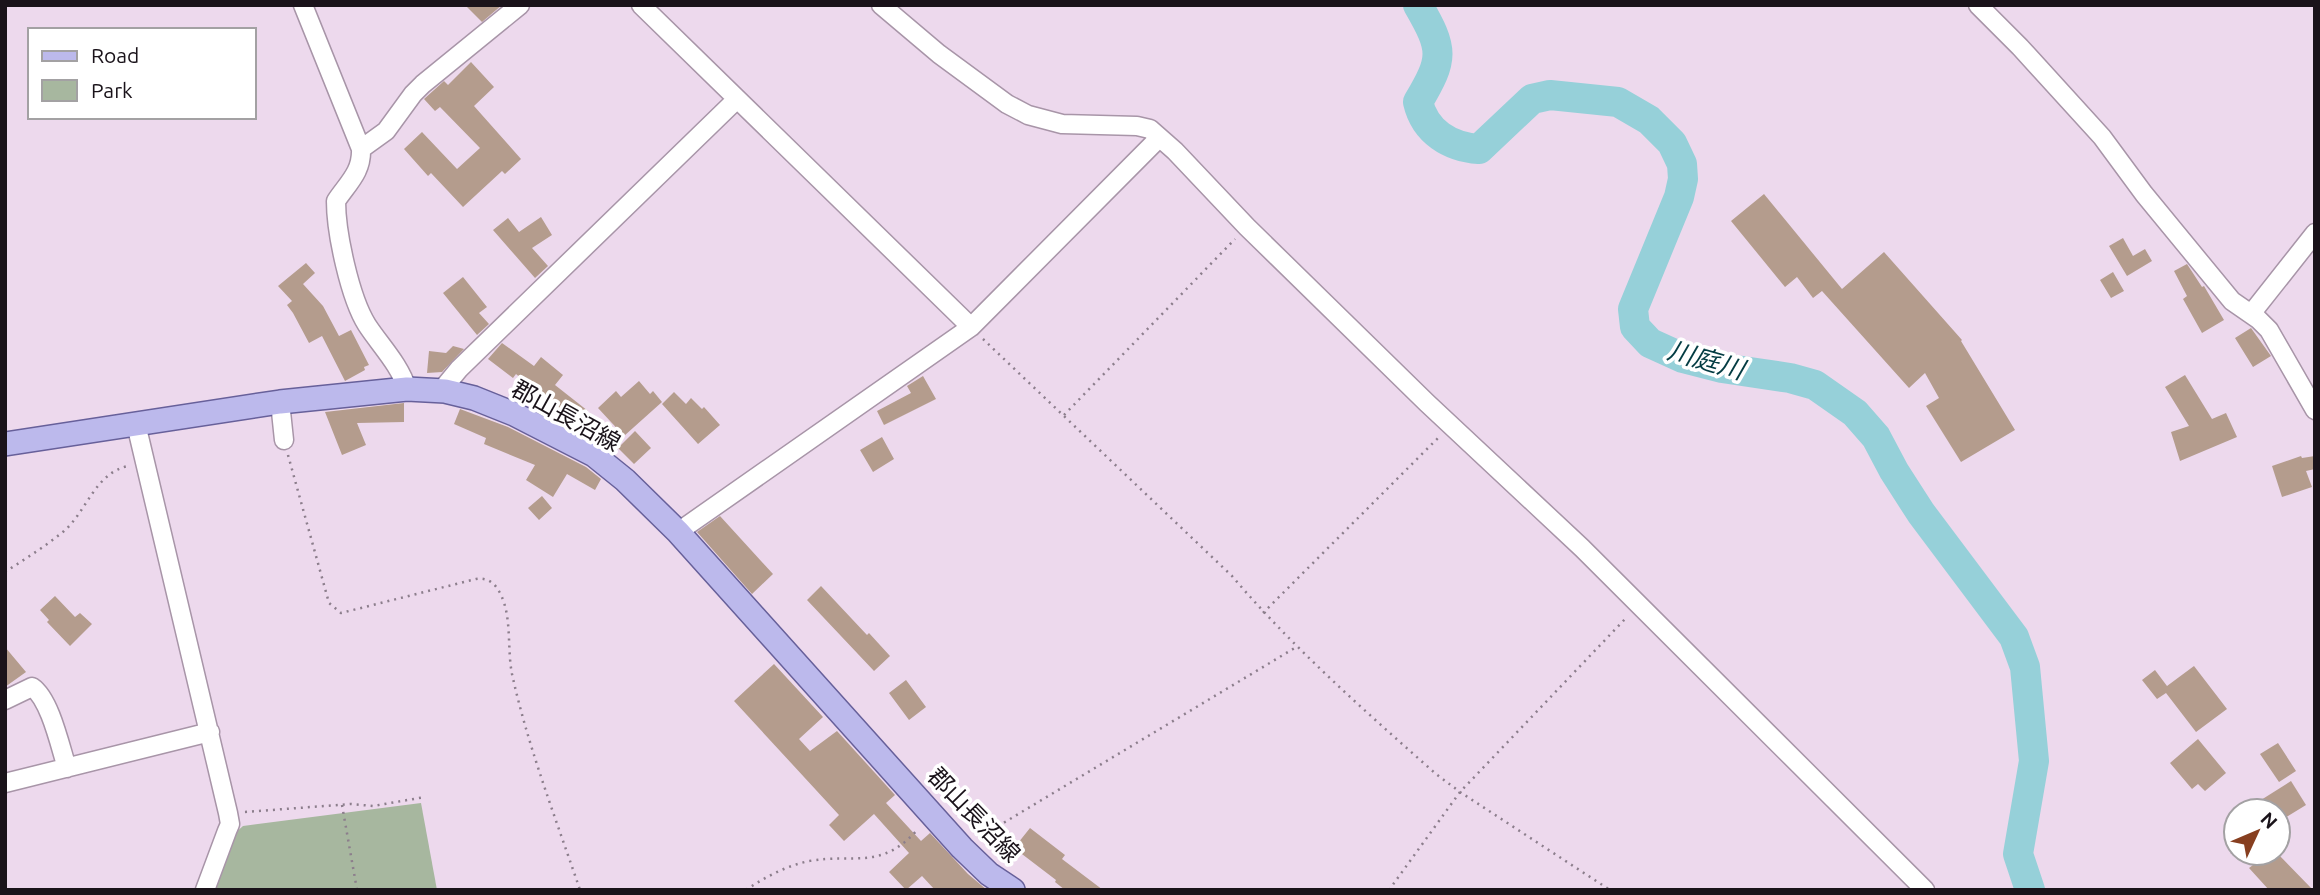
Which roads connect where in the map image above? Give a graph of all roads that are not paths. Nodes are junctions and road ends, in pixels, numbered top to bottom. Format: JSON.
{"nodes":[{"id":1,"x":303,"y":5,"type":"edge"},
{"id":2,"x":520,"y":5,"type":"edge"},
{"id":3,"x":641,"y":5,"type":"edge"},
{"id":4,"x":881,"y":5,"type":"edge"},
{"id":5,"x":1978,"y":5,"type":"edge"},
{"id":6,"x":737,"y":99,"type":"junction"},
{"id":7,"x":1159,"y":138,"type":"junction"},
{"id":8,"x":361,"y":149,"type":"junction"},
{"id":9,"x":2315,"y":233,"type":"edge"},
{"id":10,"x":2251,"y":314,"type":"junction"},
{"id":11,"x":971,"y":327,"type":"junction"},
{"id":12,"x":407,"y":388,"type":"junction"},
{"id":13,"x":445,"y":391,"type":"junction"},
{"id":14,"x":280,"y":402,"type":"junction"},
{"id":15,"x":2315,"y":410,"type":"edge"},
{"id":16,"x":136,"y":424,"type":"junction"},
{"id":17,"x":284,"y":440,"type":"road end"},
{"id":18,"x":5,"y":444,"type":"edge"},
{"id":19,"x":678,"y":532,"type":"junction"},
{"id":20,"x":5,"y":700,"type":"edge"},
{"id":21,"x":209,"y":732,"type":"junction"},
{"id":22,"x":67,"y":768,"type":"junction"},
{"id":23,"x":5,"y":783,"type":"edge"},
{"id":24,"x":205,"y":890,"type":"edge"},
{"id":25,"x":1013,"y":890,"type":"edge"},
{"id":26,"x":1925,"y":890,"type":"edge"}],
"edges":[{"from":1,"to":8,"type":"street"},
{"from":2,"to":8,"type":"street"},
{"from":3,"to":6,"type":"street"},
{"from":4,"to":7,"type":"street"},
{"from":5,"to":10,"type":"street"},
{"from":6,"to":11,"type":"street"},
{"from":6,"to":13,"type":"street"},
{"from":7,"to":11,"type":"street"},
{"from":7,"to":26,"type":"street"},
{"from":8,"to":12,"type":"street"},
{"from":9,"to":10,"type":"street"},
{"from":10,"to":15,"type":"street"},
{"from":11,"to":19,"type":"street"},
{"from":12,"to":13,"type":"main road","name":"郡山長沼線"},
{"from":12,"to":14,"type":"main road","name":"郡山長沼線"},
{"from":13,"to":19,"type":"main road","name":"郡山長沼線"},
{"from":14,"to":16,"type":"main road","name":"郡山長沼線"},
{"from":14,"to":17,"type":"street"},
{"from":16,"to":18,"type":"main road","name":"郡山長沼線"},
{"from":16,"to":21,"type":"street"},
{"from":19,"to":25,"type":"main road","name":"郡山長沼線"},
{"from":20,"to":22,"type":"street"},
{"from":21,"to":22,"type":"street"},
{"from":21,"to":24,"type":"street"},
{"from":22,"to":23,"type":"street"}]}
